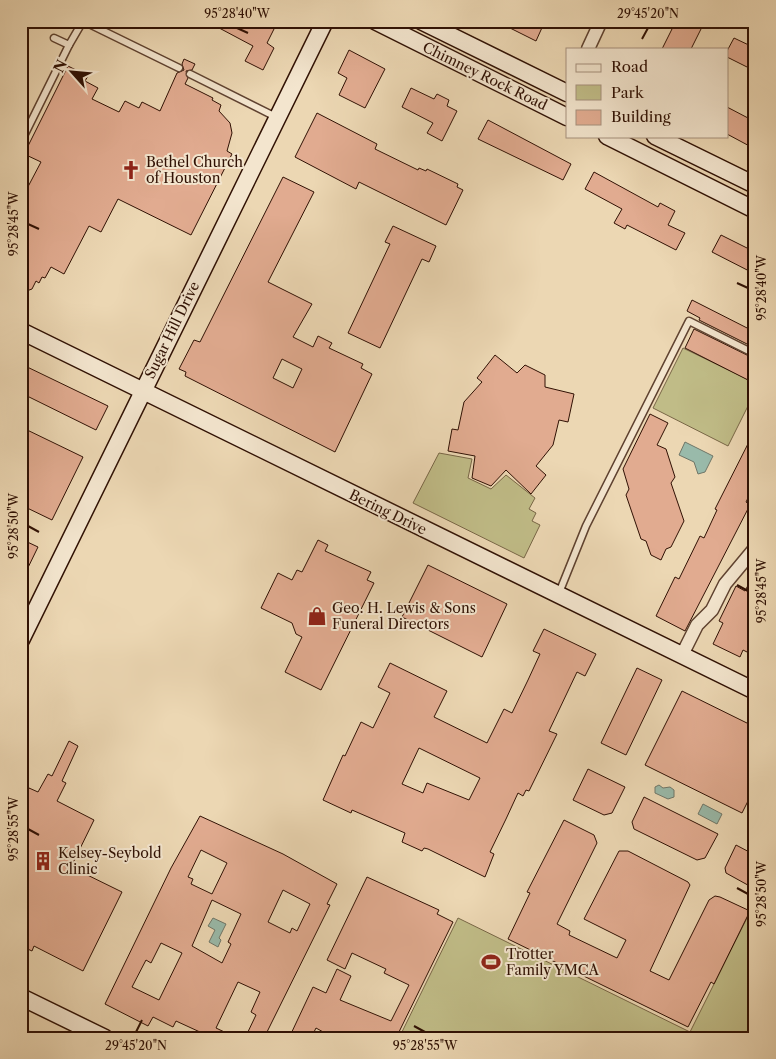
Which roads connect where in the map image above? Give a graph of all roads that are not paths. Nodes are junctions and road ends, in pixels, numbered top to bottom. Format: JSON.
{"nodes":[{"id":1,"x":325,"y":21,"type":"edge"},
{"id":2,"x":375,"y":21,"type":"edge"},
{"id":3,"x":421,"y":21,"type":"edge"},
{"id":4,"x":601,"y":21,"type":"edge"},
{"id":5,"x":54,"y":38,"type":"dead end"},
{"id":6,"x":69,"y":45,"type":"junction"},
{"id":7,"x":588,"y":48,"type":"edge"},
{"id":8,"x":179,"y":68,"type":"dead end"},
{"id":9,"x":190,"y":74,"type":"dead end"},
{"id":10,"x":566,"y":92,"type":"edge"},
{"id":11,"x":566,"y":96,"type":"edge"},
{"id":12,"x":562,"y":114,"type":"edge"},
{"id":13,"x":277,"y":117,"type":"junction"},
{"id":14,"x":611,"y":138,"type":"edge"},
{"id":15,"x":659,"y":138,"type":"edge"},
{"id":16,"x":21,"y":142,"type":"edge"},
{"id":17,"x":755,"y":185,"type":"edge"},
{"id":18,"x":755,"y":210,"type":"edge"},
{"id":19,"x":22,"y":333,"type":"edge"},
{"id":20,"x":755,"y":354,"type":"edge"},
{"id":21,"x":142,"y":390,"type":"junction"},
{"id":22,"x":755,"y":548,"type":"edge"},
{"id":23,"x":559,"y":594,"type":"junction"},
{"id":24,"x":21,"y":640,"type":"edge"},
{"id":25,"x":682,"y":655,"type":"junction"},
{"id":26,"x":755,"y":691,"type":"edge"},
{"id":27,"x":21,"y":997,"type":"edge"},
{"id":28,"x":105,"y":1038,"type":"edge"}],
"edges":[{"from":1,"to":13,"type":"street","name":"Sugar Hill Drive"},
{"from":2,"to":12,"type":"street","name":"Chimney Rock Road"},
{"from":3,"to":10,"type":"street","name":"Chimney Rock Road"},
{"from":4,"to":7,"type":"street"},
{"from":5,"to":6,"type":"lane"},
{"from":6,"to":8,"type":"lane"},
{"from":6,"to":16,"type":"lane"},
{"from":9,"to":13,"type":"lane"},
{"from":11,"to":12,"type":"street"},
{"from":13,"to":21,"type":"street","name":"Sugar Hill Drive"},
{"from":14,"to":18,"type":"street"},
{"from":15,"to":17,"type":"street"},
{"from":19,"to":21,"type":"street","name":"Bering Drive"},
{"from":20,"to":23,"type":"lane"},
{"from":21,"to":23,"type":"street","name":"Bering Drive"},
{"from":21,"to":24,"type":"street","name":"Sugar Hill Drive"},
{"from":22,"to":25,"type":"street"},
{"from":23,"to":25,"type":"street","name":"Bering Drive"},
{"from":25,"to":26,"type":"street","name":"Bering Drive"},
{"from":27,"to":28,"type":"street"}]}
